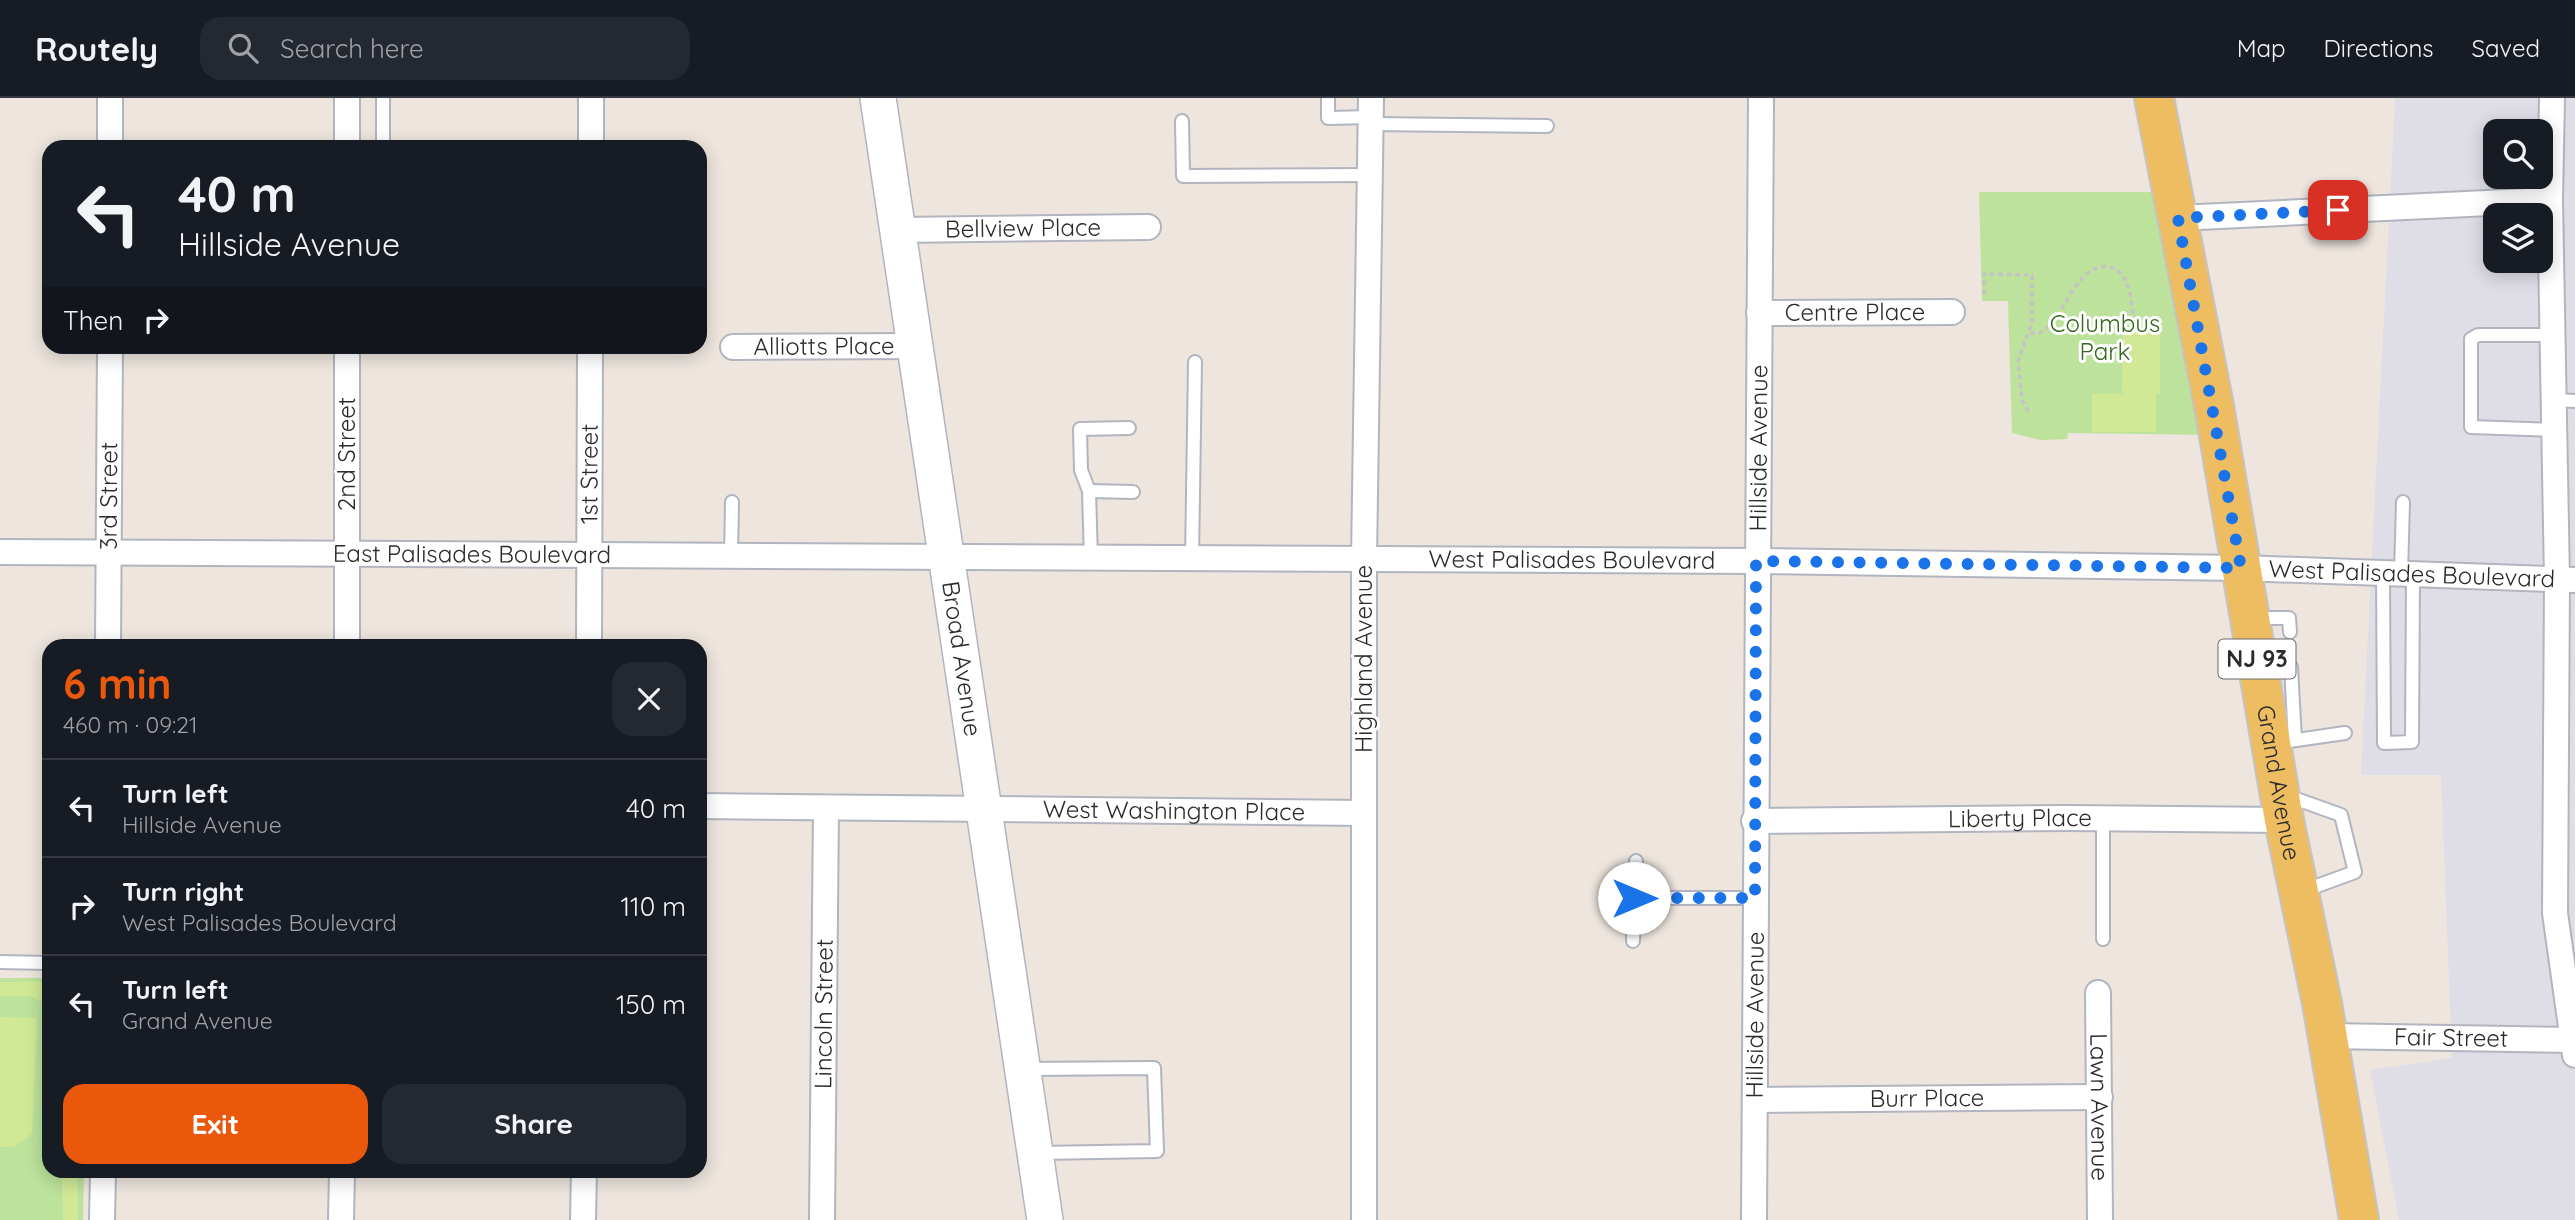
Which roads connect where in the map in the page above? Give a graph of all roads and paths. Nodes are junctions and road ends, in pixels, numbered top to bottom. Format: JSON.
{"nodes":[{"id":1,"x":110,"y":98,"type":"edge"},
{"id":2,"x":347,"y":98,"type":"edge"},
{"id":3,"x":383,"y":98,"type":"edge"},
{"id":4,"x":591,"y":98,"type":"edge"},
{"id":5,"x":878,"y":98,"type":"edge"},
{"id":6,"x":1328,"y":98,"type":"edge"},
{"id":7,"x":1761,"y":98,"type":"edge"},
{"id":8,"x":2154,"y":98,"type":"edge"},
{"id":9,"x":2552,"y":98,"type":"edge"},
{"id":10,"x":1371,"y":113,"type":"edge"},
{"id":11,"x":1182,"y":121,"type":"dead end"},
{"id":12,"x":1546,"y":126,"type":"dead end"},
{"id":13,"x":110,"y":140,"type":"edge"},
{"id":14,"x":347,"y":140,"type":"edge"},
{"id":15,"x":383,"y":140,"type":"edge"},
{"id":16,"x":591,"y":140,"type":"edge"},
{"id":17,"x":1371,"y":175,"type":"junction"},
{"id":18,"x":2550,"y":200,"type":"junction"},
{"id":19,"x":2178,"y":218,"type":"junction"},
{"id":20,"x":1148,"y":227,"type":"dead end"},
{"id":21,"x":897,"y":230,"type":"junction"},
{"id":22,"x":1984,"y":294,"type":"dead end"},
{"id":23,"x":1952,"y":312,"type":"dead end"},
{"id":24,"x":1759,"y":313,"type":"junction"},
{"id":25,"x":2134,"y":327,"type":"dead end"},
{"id":26,"x":2030,"y":332,"type":"junction"},
{"id":27,"x":2554,"y":335,"type":"junction"},
{"id":28,"x":914,"y":346,"type":"junction"},
{"id":29,"x":733,"y":347,"type":"dead end"},
{"id":30,"x":110,"y":354,"type":"edge"},
{"id":31,"x":347,"y":354,"type":"edge"},
{"id":32,"x":590,"y":354,"type":"edge"},
{"id":33,"x":1195,"y":362,"type":"dead end"},
{"id":34,"x":2565,"y":401,"type":"edge"},
{"id":35,"x":2030,"y":414,"type":"dead end"},
{"id":36,"x":1129,"y":428,"type":"dead end"},
{"id":37,"x":2556,"y":430,"type":"junction"},
{"id":38,"x":1089,"y":491,"type":"junction"},
{"id":39,"x":1133,"y":492,"type":"dead end"},
{"id":40,"x":732,"y":502,"type":"dead end"},
{"id":41,"x":2403,"y":502,"type":"dead end"},
{"id":42,"x":0,"y":552,"type":"edge"},
{"id":43,"x":109,"y":553,"type":"junction"},
{"id":44,"x":347,"y":555,"type":"junction"},
{"id":45,"x":590,"y":557,"type":"junction"},
{"id":46,"x":732,"y":558,"type":"junction"},
{"id":47,"x":946,"y":559,"type":"junction"},
{"id":48,"x":1091,"y":560,"type":"junction"},
{"id":49,"x":1192,"y":560,"type":"junction"},
{"id":50,"x":1364,"y":560,"type":"junction"},
{"id":51,"x":1756,"y":561,"type":"junction"},
{"id":52,"x":2241,"y":568,"type":"junction"},
{"id":53,"x":2399,"y":574,"type":"junction"},
{"id":54,"x":2566,"y":580,"type":"edge"},
{"id":55,"x":2250,"y":618,"type":"junction"},
{"id":56,"x":2290,"y":632,"type":"dead end"},
{"id":57,"x":108,"y":639,"type":"edge"},
{"id":58,"x":347,"y":639,"type":"edge"},
{"id":59,"x":589,"y":639,"type":"edge"},
{"id":60,"x":2291,"y":667,"type":"dead end"},
{"id":61,"x":2345,"y":733,"type":"dead end"},
{"id":62,"x":2283,"y":742,"type":"junction"},
{"id":63,"x":707,"y":807,"type":"edge"},
{"id":64,"x":2282,"y":807,"type":"junction"},
{"id":65,"x":827,"y":808,"type":"junction"},
{"id":66,"x":983,"y":809,"type":"junction"},
{"id":67,"x":1364,"y":813,"type":"junction"},
{"id":68,"x":2103,"y":818,"type":"junction"},
{"id":69,"x":1754,"y":821,"type":"junction"},
{"id":70,"x":1636,"y":861,"type":"dead end"},
{"id":71,"x":2299,"y":892,"type":"junction"},
{"id":72,"x":1634,"y":898,"type":"junction"},
{"id":73,"x":1755,"y":898,"type":"junction"},
{"id":74,"x":2103,"y":939,"type":"dead end"},
{"id":75,"x":1633,"y":942,"type":"dead end"},
{"id":76,"x":0,"y":962,"type":"edge"},
{"id":77,"x":42,"y":963,"type":"edge"},
{"id":78,"x":2098,"y":993,"type":"dead end"},
{"id":79,"x":2327,"y":1036,"type":"junction"},
{"id":80,"x":2574,"y":1045,"type":"edge"},
{"id":81,"x":1022,"y":1069,"type":"junction"},
{"id":82,"x":2100,"y":1097,"type":"junction"},
{"id":83,"x":1755,"y":1100,"type":"junction"},
{"id":84,"x":1035,"y":1153,"type":"junction"},
{"id":85,"x":103,"y":1178,"type":"edge"},
{"id":86,"x":342,"y":1178,"type":"edge"},
{"id":87,"x":584,"y":1178,"type":"edge"},
{"id":88,"x":102,"y":1220,"type":"edge"},
{"id":89,"x":341,"y":1220,"type":"edge"},
{"id":90,"x":583,"y":1220,"type":"edge"},
{"id":91,"x":822,"y":1220,"type":"edge"},
{"id":92,"x":1045,"y":1220,"type":"edge"},
{"id":93,"x":1364,"y":1220,"type":"edge"},
{"id":94,"x":1754,"y":1220,"type":"edge"},
{"id":95,"x":2100,"y":1220,"type":"edge"},
{"id":96,"x":2108,"y":1220,"type":"edge"},
{"id":97,"x":2359,"y":1220,"type":"edge"}],
"edges":[{"from":1,"to":13,"type":"street"},
{"from":2,"to":14,"type":"street"},
{"from":3,"to":15,"type":"lane"},
{"from":4,"to":16,"type":"street"},
{"from":5,"to":21,"type":"main road","name":"Broad Avenue"},
{"from":6,"to":10,"type":"lane"},
{"from":7,"to":24,"type":"street","name":"Hillside Avenue"},
{"from":8,"to":19,"type":"main road","name":"Grand Avenue","number":"NJ 93"},
{"from":9,"to":18,"type":"street"},
{"from":10,"to":12,"type":"lane"},
{"from":10,"to":17,"type":"street","name":"Highland Avenue"},
{"from":11,"to":17,"type":"lane"},
{"from":17,"to":50,"type":"street","name":"Highland Avenue"},
{"from":18,"to":19,"type":"street"},
{"from":18,"to":27,"type":"street"},
{"from":19,"to":52,"type":"main road","name":"Grand Avenue","number":"NJ 93"},
{"from":20,"to":21,"type":"street","name":"Bellview Place"},
{"from":21,"to":28,"type":"main road","name":"Broad Avenue"},
{"from":22,"to":26,"type":"path"},
{"from":23,"to":24,"type":"street","name":"Centre Place"},
{"from":24,"to":51,"type":"street","name":"Hillside Avenue"},
{"from":25,"to":26,"type":"path"},
{"from":26,"to":35,"type":"path"},
{"from":27,"to":34,"type":"street"},
{"from":27,"to":37,"type":"lane"},
{"from":28,"to":29,"type":"street","name":"Alliotts Place"},
{"from":28,"to":47,"type":"main road","name":"Broad Avenue"},
{"from":30,"to":43,"type":"street","name":"3rd Street"},
{"from":31,"to":44,"type":"street","name":"2nd Street"},
{"from":32,"to":45,"type":"street","name":"1st Street"},
{"from":33,"to":49,"type":"lane"},
{"from":34,"to":37,"type":"street"},
{"from":36,"to":38,"type":"lane"},
{"from":37,"to":54,"type":"street"},
{"from":38,"to":39,"type":"lane"},
{"from":38,"to":48,"type":"lane"},
{"from":40,"to":46,"type":"lane"},
{"from":41,"to":53,"type":"lane"},
{"from":42,"to":43,"type":"street","name":"East Palisades Boulevard"},
{"from":43,"to":44,"type":"street","name":"East Palisades Boulevard"},
{"from":43,"to":57,"type":"street","name":"3rd Street"},
{"from":44,"to":45,"type":"street","name":"East Palisades Boulevard"},
{"from":44,"to":58,"type":"street","name":"2nd Street"},
{"from":45,"to":46,"type":"street","name":"East Palisades Boulevard"},
{"from":45,"to":59,"type":"street","name":"1st Street"},
{"from":46,"to":47,"type":"street","name":"East Palisades Boulevard"},
{"from":47,"to":48,"type":"street","name":"West Palisades Boulevard"},
{"from":47,"to":66,"type":"main road","name":"Broad Avenue"},
{"from":48,"to":49,"type":"street","name":"West Palisades Boulevard"},
{"from":49,"to":50,"type":"street","name":"West Palisades Boulevard"},
{"from":50,"to":51,"type":"street","name":"West Palisades Boulevard"},
{"from":50,"to":67,"type":"street","name":"Highland Avenue"},
{"from":51,"to":52,"type":"street","name":"West Palisades Boulevard"},
{"from":51,"to":69,"type":"street","name":"Hillside Avenue"},
{"from":52,"to":53,"type":"street","name":"West Palisades Boulevard"},
{"from":52,"to":55,"type":"main road","name":"Grand Avenue","number":"NJ 93"},
{"from":53,"to":53,"type":"lane"},
{"from":53,"to":54,"type":"street","name":"West Palisades Boulevard"},
{"from":54,"to":80,"type":"street"},
{"from":55,"to":56,"type":"lane"},
{"from":55,"to":62,"type":"main road","name":"Grand Avenue","number":"NJ 93"},
{"from":60,"to":62,"type":"lane"},
{"from":61,"to":62,"type":"lane"},
{"from":62,"to":64,"type":"main road","name":"Grand Avenue","number":"NJ 93"},
{"from":63,"to":65,"type":"street","name":"West Washington Place"},
{"from":64,"to":68,"type":"street","name":"Liberty Place"},
{"from":64,"to":71,"type":"main road","name":"Grand Avenue","number":"NJ 93"},
{"from":64,"to":71,"type":"lane"},
{"from":65,"to":66,"type":"street","name":"West Washington Place"},
{"from":65,"to":91,"type":"street","name":"Lincoln Street"},
{"from":66,"to":67,"type":"street","name":"West Washington Place"},
{"from":66,"to":81,"type":"main road","name":"Broad Avenue"},
{"from":67,"to":93,"type":"street","name":"Highland Avenue"},
{"from":68,"to":69,"type":"street","name":"Liberty Place"},
{"from":68,"to":74,"type":"lane"},
{"from":69,"to":73,"type":"street","name":"Hillside Avenue"},
{"from":70,"to":72,"type":"lane"},
{"from":71,"to":79,"type":"main road","name":"Grand Avenue","number":"NJ 93"},
{"from":72,"to":73,"type":"lane"},
{"from":72,"to":75,"type":"lane"},
{"from":73,"to":83,"type":"street","name":"Hillside Avenue"},
{"from":76,"to":77,"type":"lane"},
{"from":78,"to":82,"type":"street","name":"Lawn Avenue"},
{"from":79,"to":80,"type":"street","name":"Fair Street"},
{"from":79,"to":97,"type":"main road","name":"Grand Avenue","number":"NJ 93"},
{"from":81,"to":84,"type":"main road","name":"Broad Avenue"},
{"from":81,"to":84,"type":"lane"},
{"from":82,"to":83,"type":"street","name":"Burr Place"},
{"from":82,"to":95,"type":"street","name":"Lawn Avenue"},
{"from":83,"to":94,"type":"street","name":"Hillside Avenue"},
{"from":84,"to":92,"type":"main road","name":"Broad Avenue"},
{"from":85,"to":88,"type":"street"},
{"from":86,"to":89,"type":"street"},
{"from":87,"to":90,"type":"street"},
{"from":95,"to":96,"type":"lane"}]}
